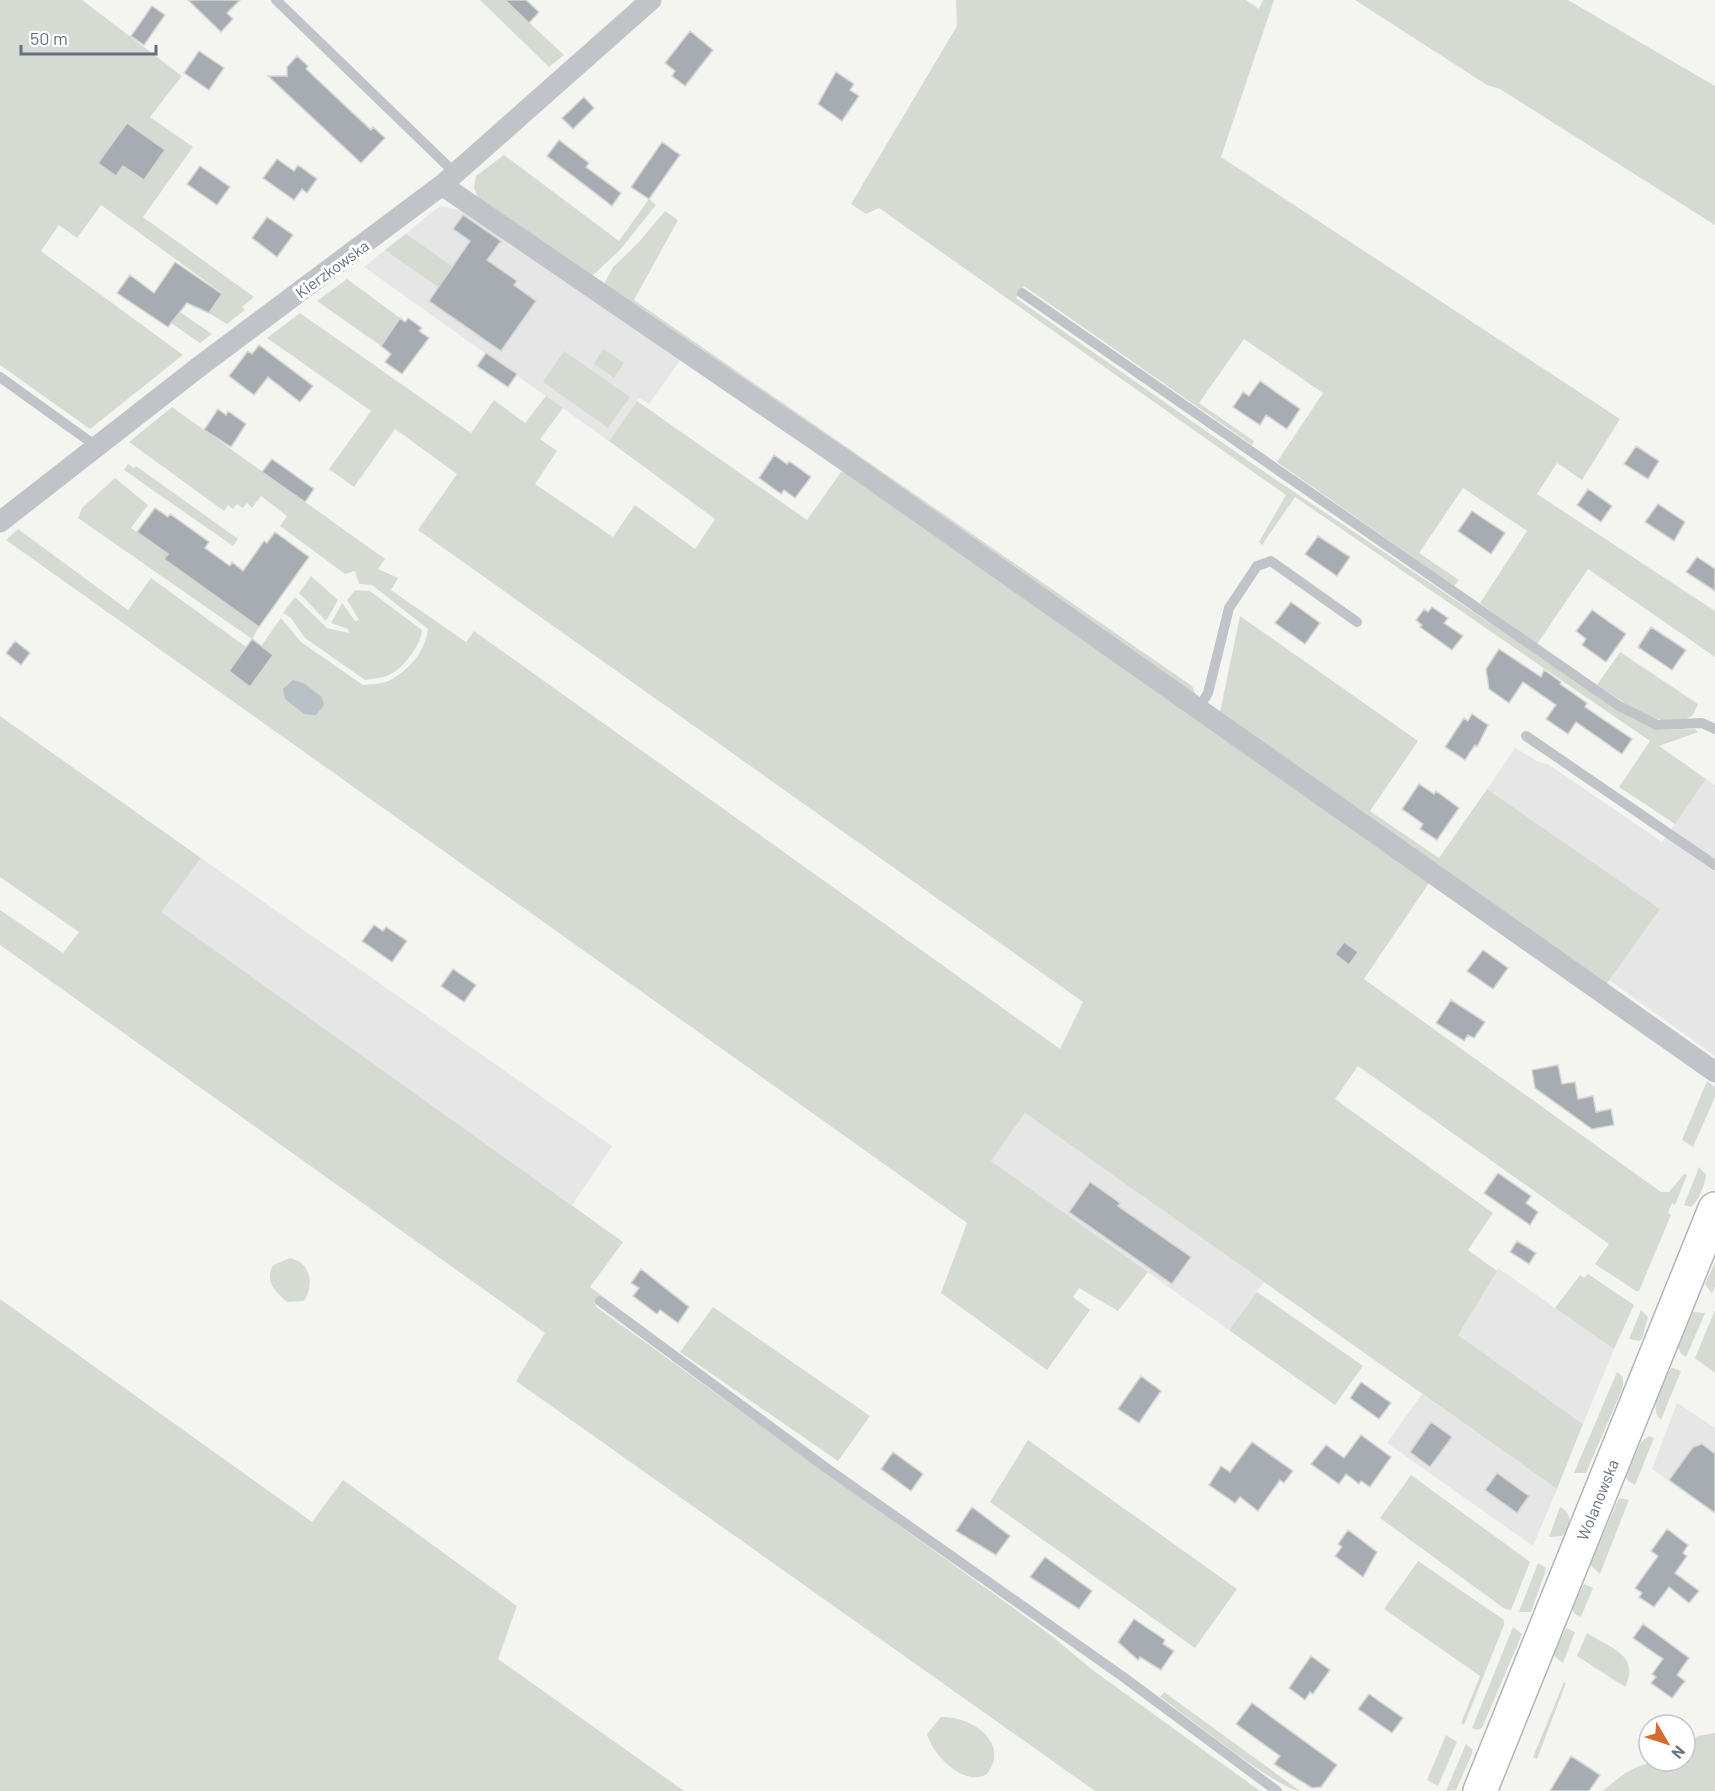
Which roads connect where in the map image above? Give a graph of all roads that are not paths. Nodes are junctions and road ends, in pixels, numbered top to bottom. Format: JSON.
{"nodes":[{"id":1,"x":276,"y":0,"type":"edge"},
{"id":2,"x":651,"y":0,"type":"edge"},
{"id":3,"x":449,"y":179,"type":"junction"},
{"id":4,"x":1022,"y":293,"type":"dead end"},
{"id":5,"x":0,"y":377,"type":"edge"},
{"id":6,"x":96,"y":446,"type":"junction"},
{"id":7,"x":0,"y":522,"type":"edge"},
{"id":8,"x":1358,"y":622,"type":"dead end"},
{"id":9,"x":1198,"y":708,"type":"junction"},
{"id":10,"x":1715,"y":729,"type":"edge"},
{"id":11,"x":1526,"y":736,"type":"dead end"},
{"id":12,"x":1715,"y":865,"type":"edge"},
{"id":13,"x":1715,"y":1072,"type":"edge"},
{"id":14,"x":1715,"y":1209,"type":"edge"},
{"id":15,"x":600,"y":1301,"type":"dead end"},
{"id":16,"x":1277,"y":1791,"type":"edge"},
{"id":17,"x":1480,"y":1791,"type":"edge"}],
"edges":[{"from":1,"to":3,"type":"lane"},
{"from":2,"to":3,"type":"street","name":"Kierzkowska"},
{"from":3,"to":6,"type":"street","name":"Kierzkowska"},
{"from":3,"to":9,"type":"street"},
{"from":4,"to":10,"type":"lane"},
{"from":5,"to":6,"type":"lane"},
{"from":6,"to":7,"type":"street","name":"Kierzkowska"},
{"from":8,"to":9,"type":"lane"},
{"from":9,"to":13,"type":"street"},
{"from":11,"to":12,"type":"lane"},
{"from":14,"to":17,"type":"main road","name":"Wolanowska"},
{"from":15,"to":16,"type":"lane"}]}
